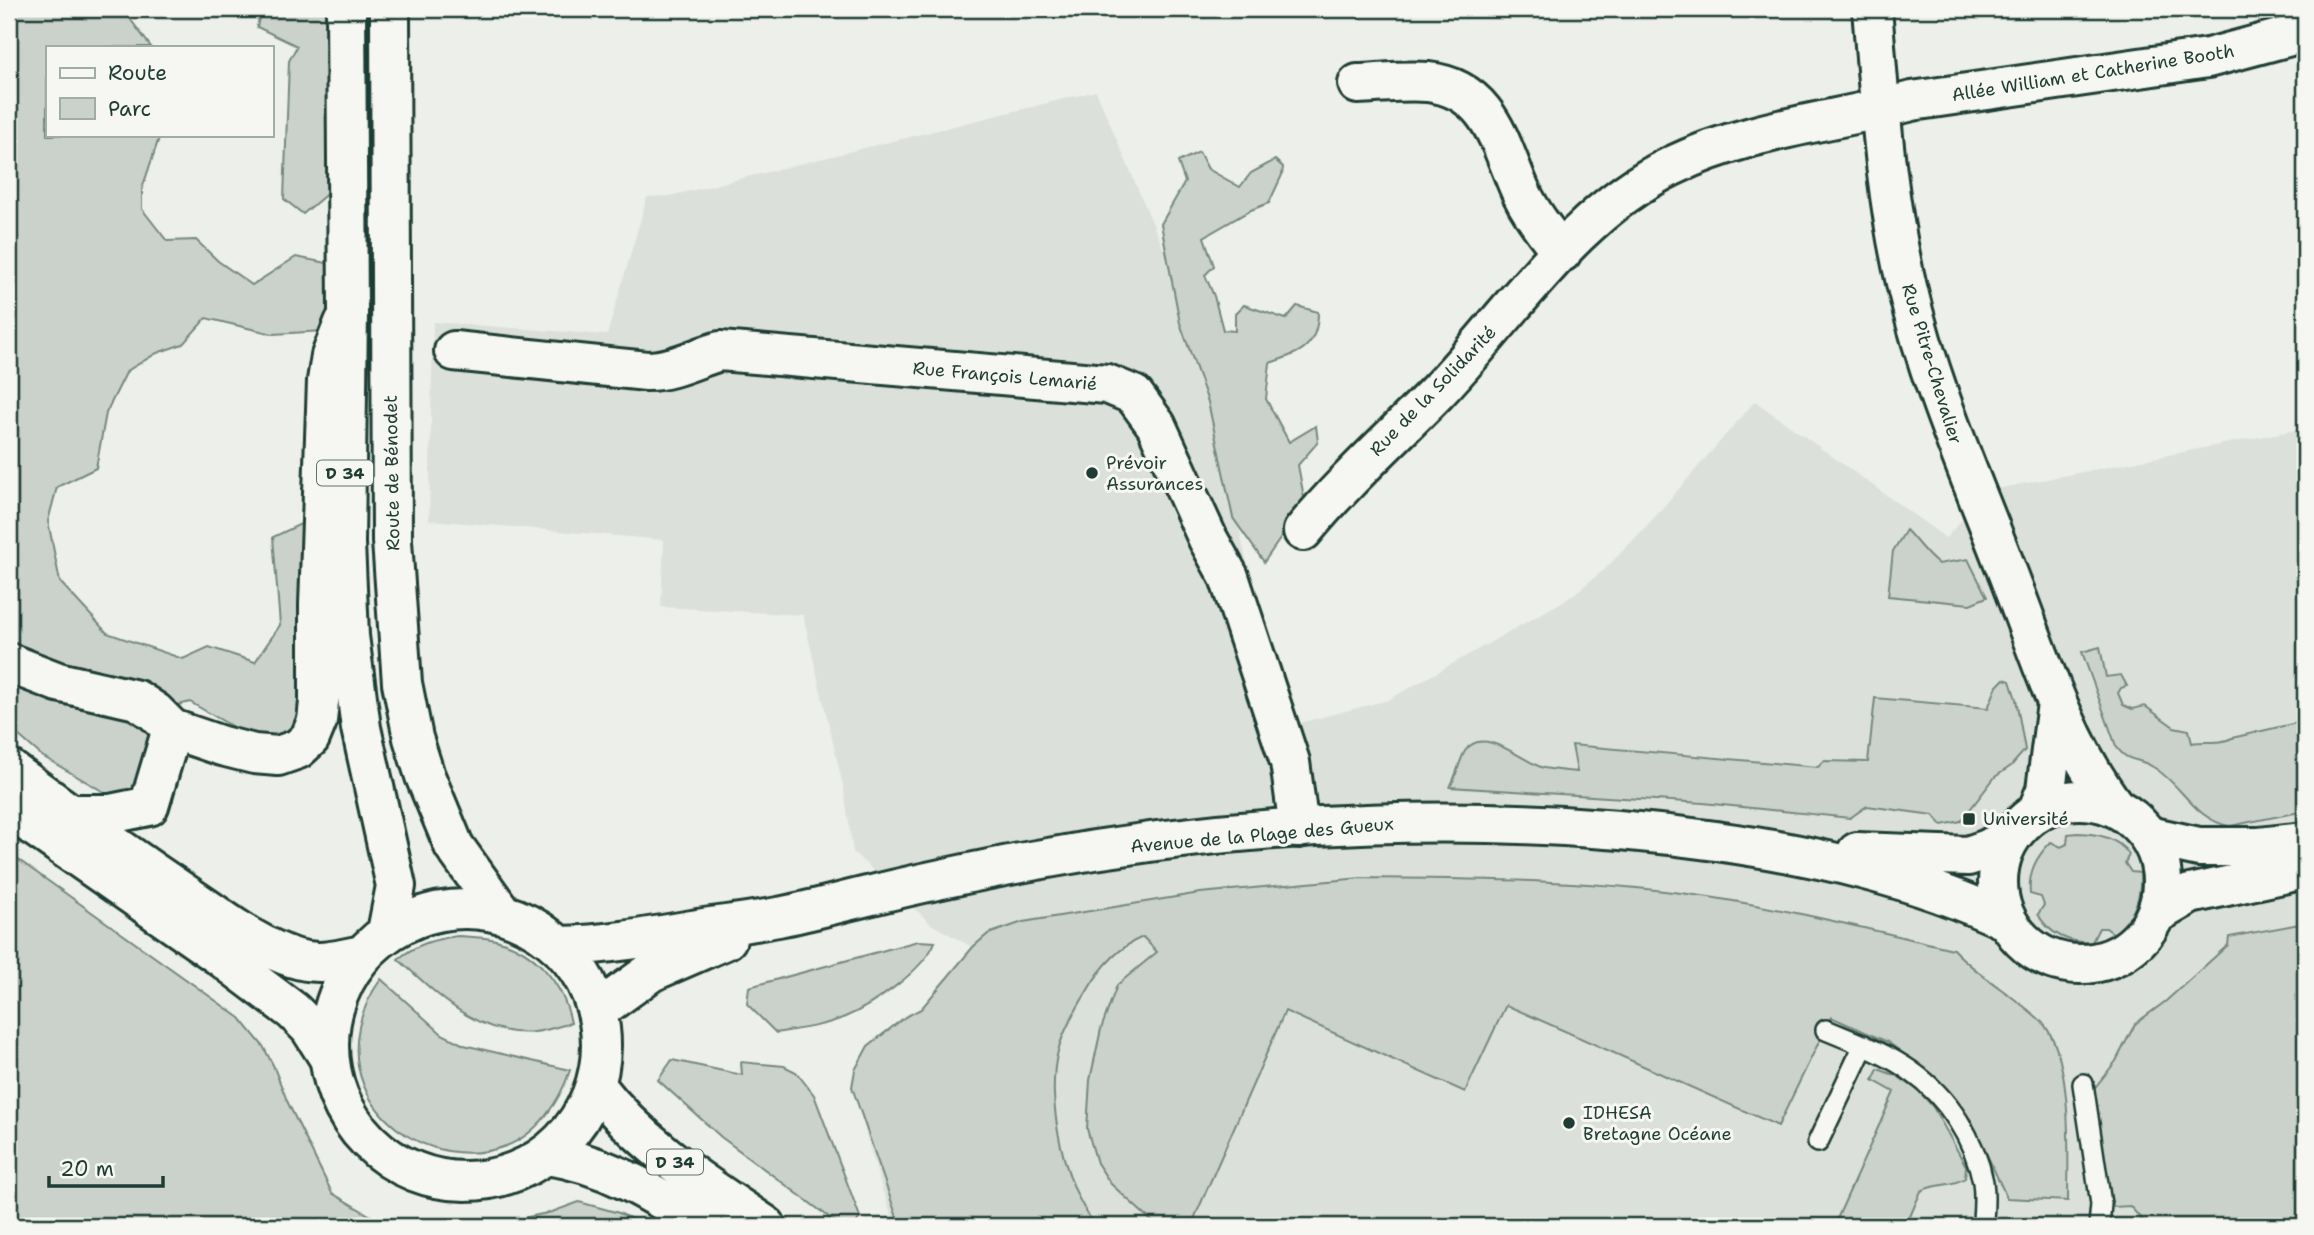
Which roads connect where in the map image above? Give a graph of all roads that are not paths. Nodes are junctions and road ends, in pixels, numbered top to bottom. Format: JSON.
{"nodes":[{"id":1,"x":346,"y":9,"type":"edge"},
{"id":2,"x":390,"y":9,"type":"edge"},
{"id":3,"x":1871,"y":9,"type":"edge"},
{"id":4,"x":2305,"y":33,"type":"edge"},
{"id":5,"x":1358,"y":84,"type":"dead end"},
{"id":6,"x":1880,"y":109,"type":"junction"},
{"id":7,"x":1562,"y":252,"type":"junction"},
{"id":8,"x":348,"y":313,"type":"junction"},
{"id":9,"x":454,"y":351,"type":"dead end"},
{"id":10,"x":1303,"y":531,"type":"dead end"},
{"id":11,"x":9,"y":663,"type":"edge"},
{"id":12,"x":2057,"y":703,"type":"junction"},
{"id":13,"x":172,"y":729,"type":"junction"},
{"id":14,"x":9,"y":769,"type":"edge"},
{"id":15,"x":2115,"y":807,"type":"junction"},
{"id":16,"x":9,"y":810,"type":"edge"},
{"id":17,"x":69,"y":814,"type":"junction"},
{"id":18,"x":2024,"y":824,"type":"junction"},
{"id":19,"x":1299,"y":828,"type":"junction"},
{"id":20,"x":2149,"y":836,"type":"junction"},
{"id":21,"x":2305,"y":842,"type":"edge"},
{"id":22,"x":1791,"y":852,"type":"junction"},
{"id":23,"x":2305,"y":869,"type":"edge"},
{"id":24,"x":502,"y":913,"type":"junction"},
{"id":25,"x":2156,"y":914,"type":"junction"},
{"id":26,"x":781,"y":917,"type":"junction"},
{"id":27,"x":2007,"y":921,"type":"junction"},
{"id":28,"x":374,"y":944,"type":"junction"},
{"id":29,"x":559,"y":946,"type":"junction"},
{"id":30,"x":597,"y":1010,"type":"junction"},
{"id":31,"x":1826,"y":1030,"type":"dead end"},
{"id":32,"x":1864,"y":1045,"type":"junction"},
{"id":33,"x":329,"y":1058,"type":"junction"},
{"id":34,"x":2084,"y":1084,"type":"dead end"},
{"id":35,"x":596,"y":1086,"type":"junction"},
{"id":36,"x":1818,"y":1142,"type":"dead end"},
{"id":37,"x":546,"y":1155,"type":"junction"},
{"id":38,"x":1983,"y":1220,"type":"dead end"},
{"id":39,"x":703,"y":1226,"type":"edge"},
{"id":40,"x":766,"y":1226,"type":"edge"},
{"id":41,"x":2099,"y":1226,"type":"edge"}],
"edges":[{"from":1,"to":8,"type":"street","number":"D 34"},
{"from":2,"to":24,"type":"street","name":"Route de Bénodet","number":"D 34"},
{"from":3,"to":6,"type":"street","name":"Rue Pitre-Chevalier"},
{"from":4,"to":6,"type":"street","name":"Allée William et Catherine Booth"},
{"from":5,"to":7,"type":"street"},
{"from":6,"to":7,"type":"street","name":"Rue de la Solidarité"},
{"from":6,"to":12,"type":"street","name":"Rue Pitre-Chevalier"},
{"from":7,"to":10,"type":"street","name":"Rue de la Solidarité"},
{"from":8,"to":13,"type":"street"},
{"from":8,"to":28,"type":"street","number":"D 34"},
{"from":9,"to":19,"type":"street","name":"Rue François Lemarié"},
{"from":11,"to":13,"type":"street"},
{"from":12,"to":15,"type":"street","name":"Rue Pitre-Chevalier"},
{"from":12,"to":18,"type":"street","name":"Rue Pitre-Chevalier"},
{"from":13,"to":17,"type":"street"},
{"from":14,"to":17,"type":"street"},
{"from":15,"to":18,"type":"street"},
{"from":15,"to":20,"type":"street"},
{"from":16,"to":33,"type":"street"},
{"from":17,"to":28,"type":"street"},
{"from":18,"to":22,"type":"street","name":"Avenue de la Plage des Gueux"},
{"from":18,"to":27,"type":"street"},
{"from":19,"to":22,"type":"street","name":"Avenue de la Plage des Gueux"},
{"from":19,"to":26,"type":"street","name":"Avenue de la Plage des Gueux"},
{"from":20,"to":21,"type":"street"},
{"from":20,"to":25,"type":"street"},
{"from":22,"to":27,"type":"street","name":"Avenue de la Plage des Gueux"},
{"from":23,"to":25,"type":"street"},
{"from":24,"to":28,"type":"street"},
{"from":24,"to":29,"type":"street"},
{"from":25,"to":27,"type":"street"},
{"from":26,"to":29,"type":"street","name":"Avenue de la Plage des Gueux"},
{"from":26,"to":30,"type":"street","name":"Avenue de la Plage des Gueux"},
{"from":28,"to":33,"type":"street"},
{"from":29,"to":30,"type":"street"},
{"from":30,"to":35,"type":"street"},
{"from":31,"to":32,"type":"lane"},
{"from":32,"to":36,"type":"lane"},
{"from":32,"to":38,"type":"lane"},
{"from":33,"to":37,"type":"street"},
{"from":34,"to":41,"type":"lane"},
{"from":35,"to":37,"type":"street"},
{"from":35,"to":40,"type":"street","number":"D 34"},
{"from":37,"to":39,"type":"street","number":"D 34"}]}
